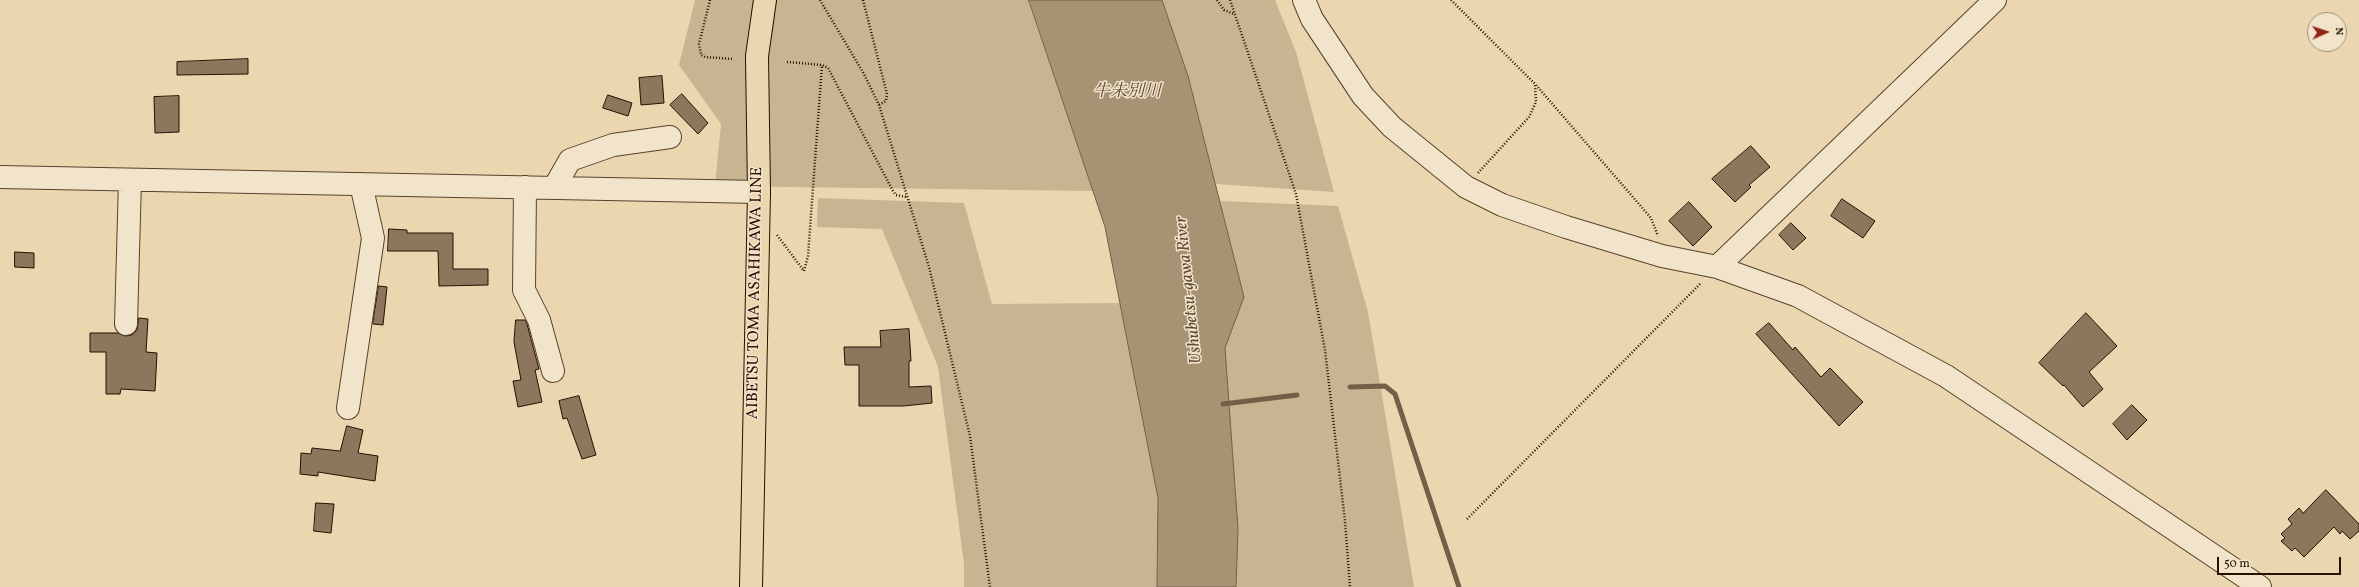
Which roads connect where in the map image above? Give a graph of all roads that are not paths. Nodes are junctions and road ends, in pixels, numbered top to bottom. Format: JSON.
{"nodes":[{"id":1,"x":765,"y":0,"type":"edge"},
{"id":2,"x":1304,"y":0,"type":"edge"},
{"id":3,"x":1995,"y":0,"type":"edge"},
{"id":4,"x":670,"y":138,"type":"dead end"},
{"id":5,"x":0,"y":177,"type":"edge"},
{"id":6,"x":130,"y":180,"type":"junction"},
{"id":7,"x":361,"y":184,"type":"junction"},
{"id":8,"x":525,"y":188,"type":"junction"},
{"id":9,"x":554,"y":188,"type":"junction"},
{"id":10,"x":759,"y":192,"type":"junction"},
{"id":11,"x":1717,"y":267,"type":"junction"},
{"id":12,"x":126,"y":324,"type":"dead end"},
{"id":13,"x":553,"y":371,"type":"dead end"},
{"id":14,"x":348,"y":408,"type":"dead end"},
{"id":15,"x":750,"y":587,"type":"edge"},
{"id":16,"x":2260,"y":587,"type":"edge"}],
"edges":[{"from":1,"to":10,"type":"main road","name":"AIBETSU TOMA ASAHIKAWA LINE"},
{"from":2,"to":11,"type":"street"},
{"from":3,"to":11,"type":"street"},
{"from":4,"to":9,"type":"street"},
{"from":5,"to":6,"type":"street"},
{"from":6,"to":7,"type":"street"},
{"from":6,"to":12,"type":"street"},
{"from":7,"to":8,"type":"street"},
{"from":7,"to":14,"type":"street"},
{"from":8,"to":9,"type":"street"},
{"from":8,"to":13,"type":"street"},
{"from":9,"to":10,"type":"street"},
{"from":10,"to":15,"type":"main road","name":"AIBETSU TOMA ASAHIKAWA LINE"},
{"from":11,"to":16,"type":"street"}]}
